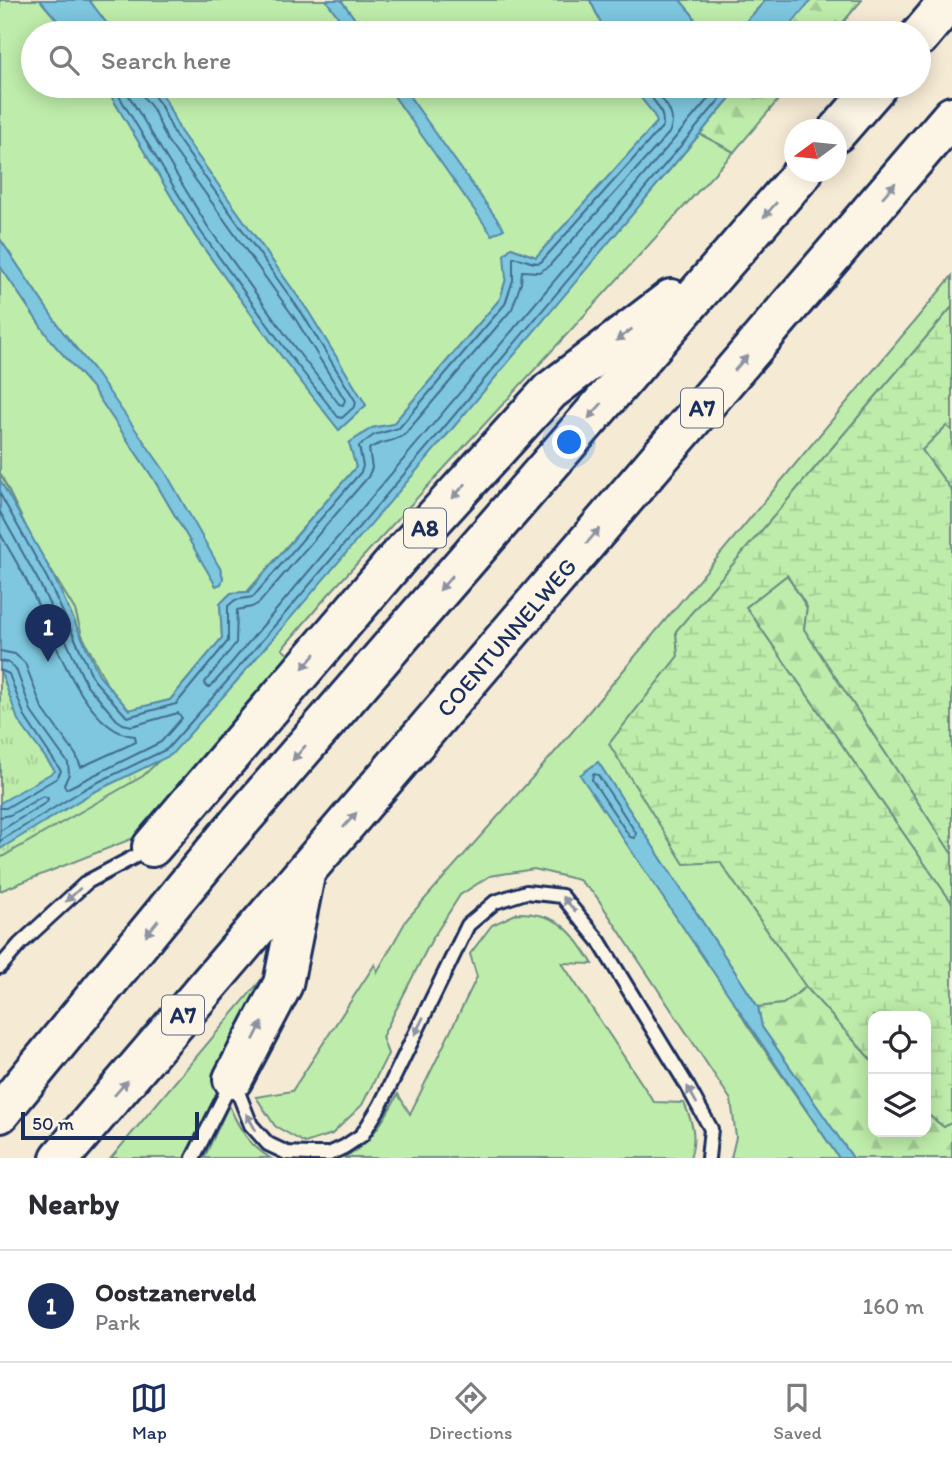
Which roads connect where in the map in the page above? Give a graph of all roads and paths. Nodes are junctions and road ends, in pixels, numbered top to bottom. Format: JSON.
{"nodes":[{"id":1,"x":950,"y":0,"type":"edge"},
{"id":2,"x":931,"y":23,"type":"edge"},
{"id":3,"x":866,"y":98,"type":"edge"},
{"id":4,"x":952,"y":116,"type":"edge"},
{"id":5,"x":847,"y":120,"type":"edge"},
{"id":6,"x":794,"y":182,"type":"edge"},
{"id":7,"x":737,"y":249,"type":"junction"},
{"id":8,"x":152,"y":848,"type":"joint"},
{"id":9,"x":306,"y":872,"type":"junction"},
{"id":10,"x":0,"y":967,"type":"edge"},
{"id":11,"x":233,"y":1079,"type":"junction"},
{"id":12,"x":0,"y":1114,"type":"edge"},
{"id":13,"x":60,"y":1158,"type":"edge"},
{"id":14,"x":193,"y":1158,"type":"edge"},
{"id":15,"x":708,"y":1158,"type":"edge"}],
"edges":[{"from":1,"to":2,"type":"highway"},
{"from":3,"to":5,"type":"highway"},
{"from":9,"to":4,"type":"highway","name":"COENTUNNELWEG","number":"A7","one_way":true},
{"from":6,"to":7,"type":"highway","number":"A8","one_way":true},
{"from":7,"to":8,"type":"highway","number":"A8","one_way":true},
{"from":7,"to":12,"type":"highway","number":"A8","one_way":true},
{"from":8,"to":10,"type":"lane","number":"A8","one_way":true},
{"from":11,"to":9,"type":"highway","one_way":true},
{"from":13,"to":9,"type":"highway","name":"COENTUNNELWEG","number":"A7","one_way":true},
{"from":11,"to":14,"type":"lane"},
{"from":15,"to":11,"type":"lane","one_way":true}]}
